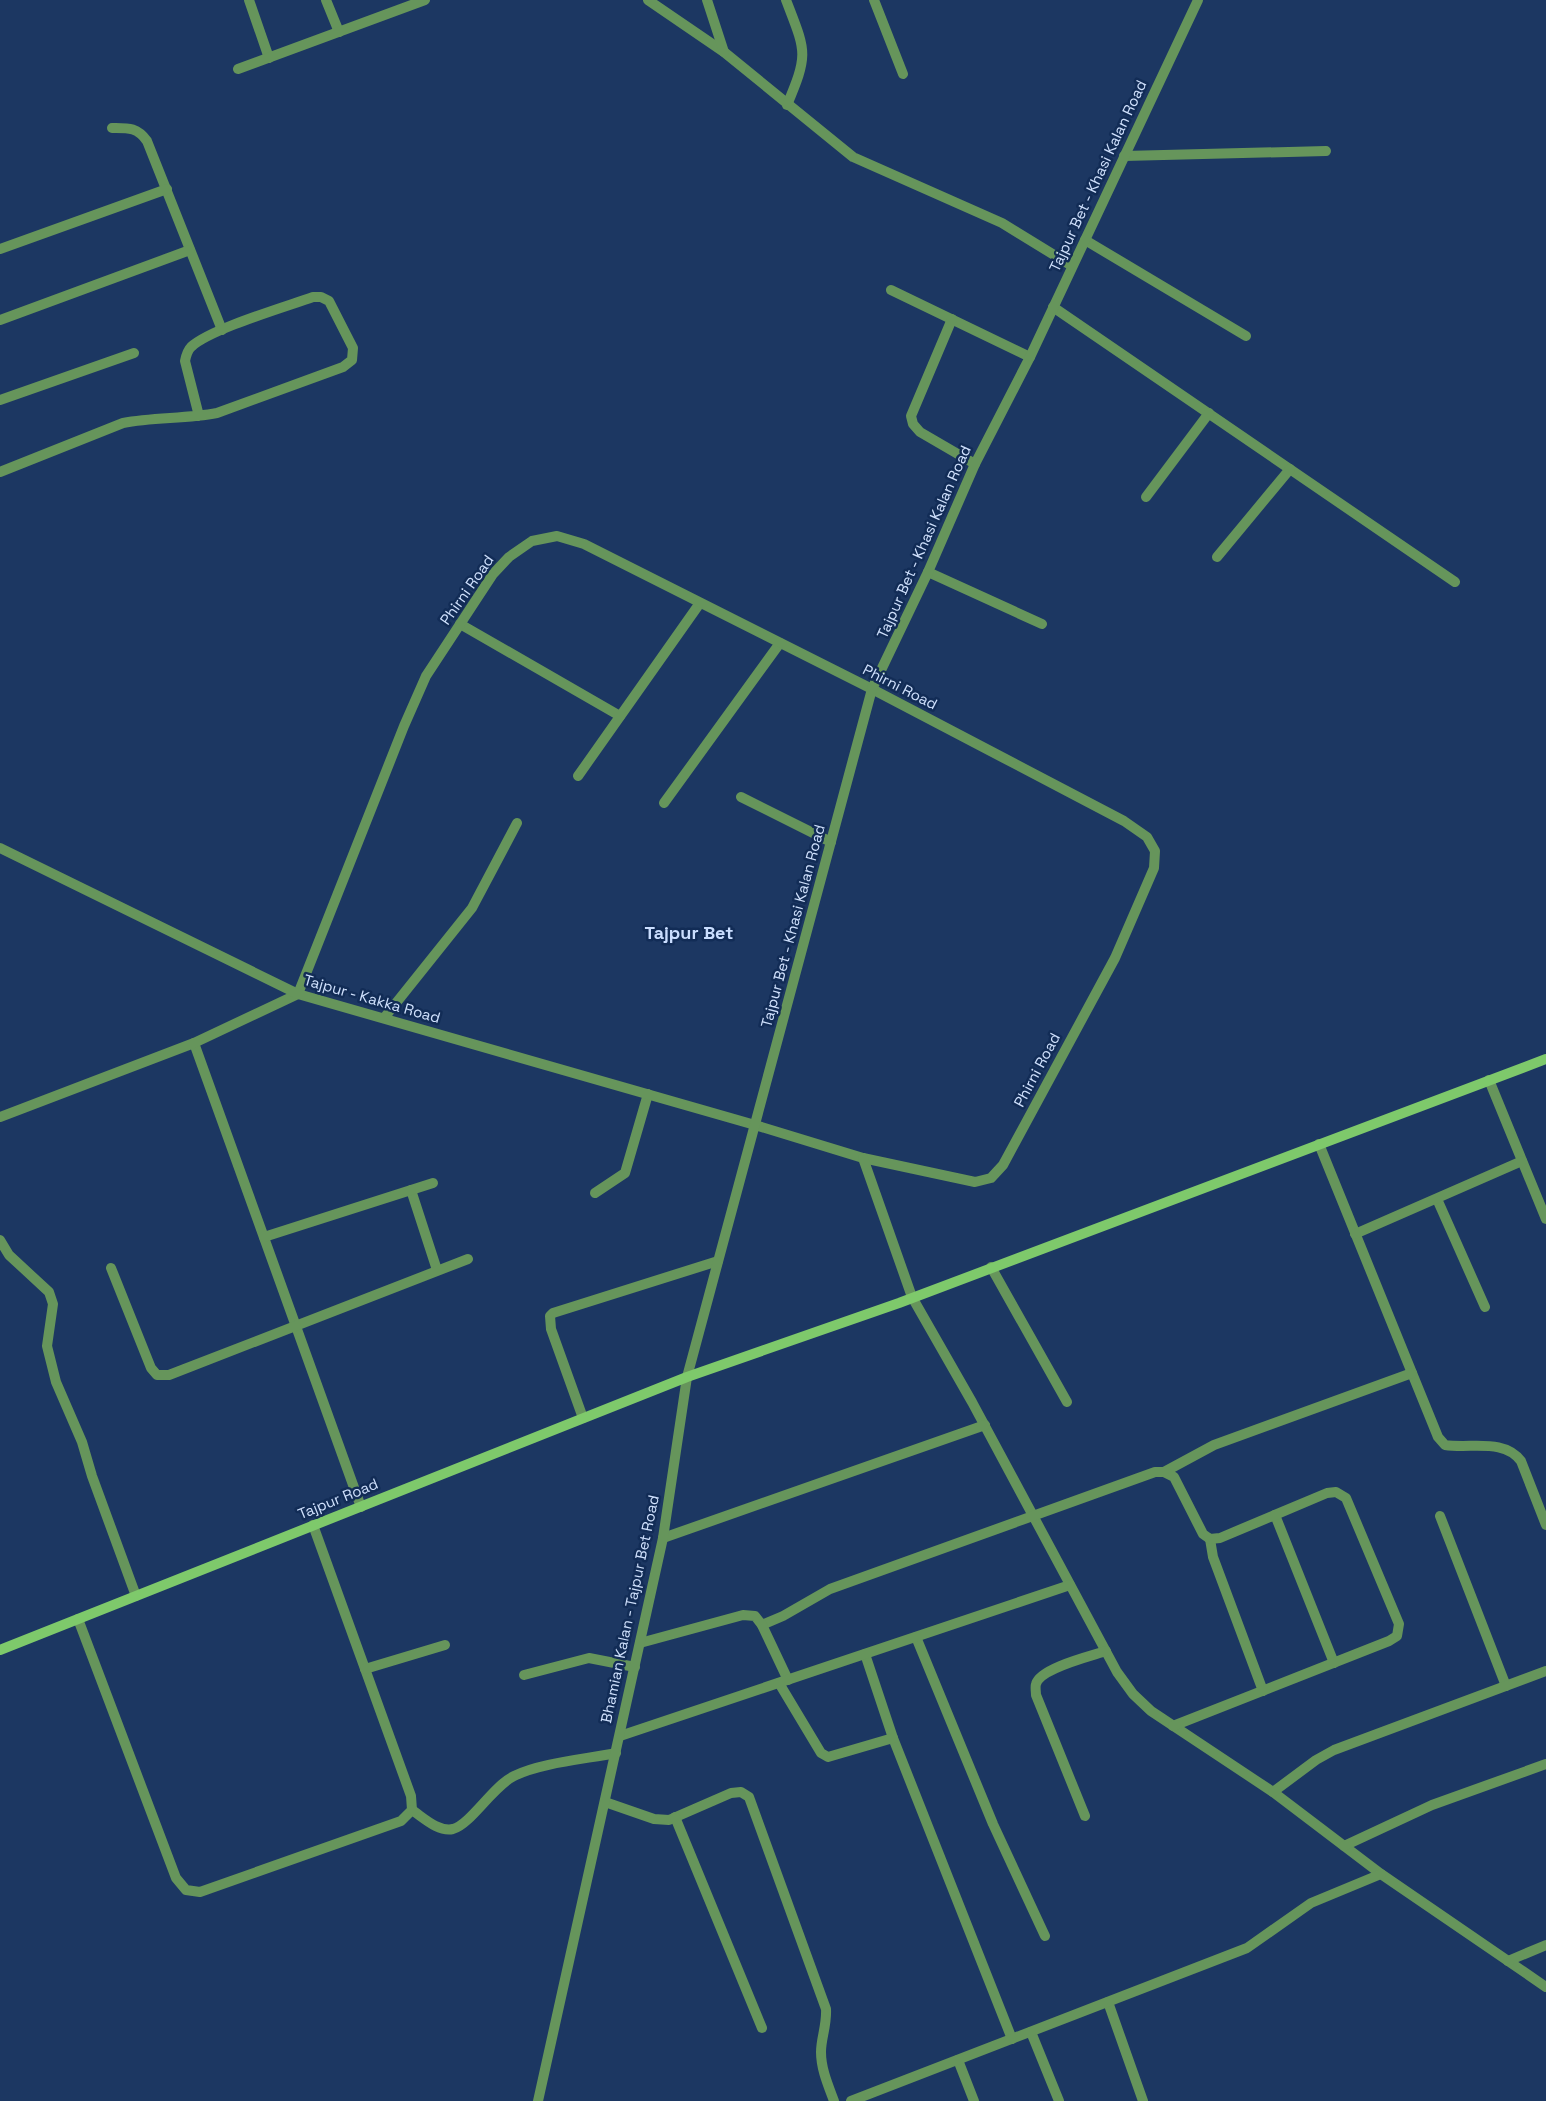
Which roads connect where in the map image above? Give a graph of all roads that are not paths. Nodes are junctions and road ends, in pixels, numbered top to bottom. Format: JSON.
{"nodes":[{"id":1,"x":249,"y":0,"type":"edge"},
{"id":2,"x":326,"y":0,"type":"edge"},
{"id":3,"x":425,"y":0,"type":"edge"},
{"id":4,"x":648,"y":0,"type":"edge"},
{"id":5,"x":707,"y":0,"type":"edge"},
{"id":6,"x":786,"y":0,"type":"edge"},
{"id":7,"x":874,"y":0,"type":"edge"},
{"id":8,"x":1198,"y":0,"type":"edge"},
{"id":9,"x":407,"y":3,"type":"edge"},
{"id":10,"x":339,"y":32,"type":"junction"},
{"id":11,"x":724,"y":52,"type":"junction"},
{"id":12,"x":269,"y":58,"type":"junction"},
{"id":13,"x":238,"y":69,"type":"dead end"},
{"id":14,"x":903,"y":74,"type":"dead end"},
{"id":15,"x":787,"y":105,"type":"junction"},
{"id":16,"x":112,"y":128,"type":"dead end"},
{"id":17,"x":1326,"y":151,"type":"dead end"},
{"id":18,"x":1124,"y":156,"type":"junction"},
{"id":19,"x":166,"y":190,"type":"junction"},
{"id":20,"x":1085,"y":240,"type":"junction"},
{"id":21,"x":0,"y":249,"type":"edge"},
{"id":22,"x":190,"y":250,"type":"junction"},
{"id":23,"x":1072,"y":266,"type":"junction"},
{"id":24,"x":891,"y":290,"type":"dead end"},
{"id":25,"x":1053,"y":306,"type":"junction"},
{"id":26,"x":952,"y":319,"type":"junction"},
{"id":27,"x":0,"y":320,"type":"edge"},
{"id":28,"x":222,"y":330,"type":"junction"},
{"id":29,"x":1246,"y":336,"type":"dead end"},
{"id":30,"x":134,"y":353,"type":"dead end"},
{"id":31,"x":1030,"y":357,"type":"junction"},
{"id":32,"x":0,"y":400,"type":"edge"},
{"id":33,"x":1209,"y":413,"type":"junction"},
{"id":34,"x":199,"y":416,"type":"junction"},
{"id":35,"x":975,"y":464,"type":"junction"},
{"id":36,"x":1290,"y":469,"type":"junction"},
{"id":37,"x":0,"y":472,"type":"edge"},
{"id":38,"x":1146,"y":497,"type":"dead end"},
{"id":39,"x":1217,"y":557,"type":"dead end"},
{"id":40,"x":928,"y":572,"type":"junction"},
{"id":41,"x":1455,"y":582,"type":"dead end"},
{"id":42,"x":700,"y":602,"type":"junction"},
{"id":43,"x":460,"y":624,"type":"junction"},
{"id":44,"x":1042,"y":624,"type":"dead end"},
{"id":45,"x":780,"y":643,"type":"junction"},
{"id":46,"x":872,"y":689,"type":"junction"},
{"id":47,"x":620,"y":716,"type":"junction"},
{"id":48,"x":578,"y":776,"type":"dead end"},
{"id":49,"x":741,"y":796,"type":"dead end"},
{"id":50,"x":664,"y":803,"type":"dead end"},
{"id":51,"x":517,"y":822,"type":"dead end"},
{"id":52,"x":831,"y":842,"type":"junction"},
{"id":53,"x":0,"y":848,"type":"edge"},
{"id":54,"x":298,"y":994,"type":"junction"},
{"id":55,"x":384,"y":1018,"type":"junction"},
{"id":56,"x":194,"y":1043,"type":"junction"},
{"id":57,"x":1546,"y":1059,"type":"edge"},
{"id":58,"x":1489,"y":1080,"type":"junction"},
{"id":59,"x":648,"y":1094,"type":"junction"},
{"id":60,"x":0,"y":1117,"type":"edge"},
{"id":61,"x":755,"y":1125,"type":"junction"},
{"id":62,"x":1319,"y":1144,"type":"junction"},
{"id":63,"x":863,"y":1158,"type":"junction"},
{"id":64,"x":1522,"y":1161,"type":"junction"},
{"id":65,"x":433,"y":1183,"type":"dead end"},
{"id":66,"x":411,"y":1190,"type":"junction"},
{"id":67,"x":595,"y":1193,"type":"dead end"},
{"id":68,"x":1437,"y":1199,"type":"junction"},
{"id":69,"x":1546,"y":1219,"type":"edge"},
{"id":70,"x":1355,"y":1234,"type":"junction"},
{"id":71,"x":264,"y":1237,"type":"junction"},
{"id":72,"x":0,"y":1240,"type":"edge"},
{"id":73,"x":468,"y":1259,"type":"dead end"},
{"id":74,"x":718,"y":1261,"type":"junction"},
{"id":75,"x":991,"y":1267,"type":"junction"},
{"id":76,"x":111,"y":1268,"type":"dead end"},
{"id":77,"x":437,"y":1270,"type":"junction"},
{"id":78,"x":912,"y":1297,"type":"junction"},
{"id":79,"x":1485,"y":1308,"type":"dead end"},
{"id":80,"x":296,"y":1325,"type":"junction"},
{"id":81,"x":1412,"y":1373,"type":"junction"},
{"id":82,"x":687,"y":1377,"type":"junction"},
{"id":83,"x":1067,"y":1402,"type":"dead end"},
{"id":84,"x":583,"y":1418,"type":"junction"},
{"id":85,"x":984,"y":1425,"type":"junction"},
{"id":86,"x":1164,"y":1472,"type":"junction"},
{"id":87,"x":361,"y":1506,"type":"junction"},
{"id":88,"x":1275,"y":1515,"type":"junction"},
{"id":89,"x":1034,"y":1516,"type":"junction"},
{"id":90,"x":1440,"y":1516,"type":"dead end"},
{"id":91,"x":313,"y":1525,"type":"junction"},
{"id":92,"x":1546,"y":1525,"type":"edge"},
{"id":93,"x":663,"y":1538,"type":"junction"},
{"id":94,"x":1210,"y":1539,"type":"junction"},
{"id":95,"x":1070,"y":1585,"type":"junction"},
{"id":96,"x":136,"y":1596,"type":"junction"},
{"id":97,"x":78,"y":1619,"type":"junction"},
{"id":98,"x":762,"y":1625,"type":"junction"},
{"id":99,"x":916,"y":1637,"type":"junction"},
{"id":100,"x":640,"y":1642,"type":"junction"},
{"id":101,"x":445,"y":1644,"type":"dead end"},
{"id":102,"x":0,"y":1650,"type":"edge"},
{"id":103,"x":1106,"y":1650,"type":"junction"},
{"id":104,"x":865,"y":1654,"type":"junction"},
{"id":105,"x":1334,"y":1663,"type":"junction"},
{"id":106,"x":635,"y":1668,"type":"junction"},
{"id":107,"x":365,"y":1669,"type":"junction"},
{"id":108,"x":1546,"y":1671,"type":"edge"},
{"id":109,"x":524,"y":1675,"type":"dead end"},
{"id":110,"x":783,"y":1681,"type":"junction"},
{"id":111,"x":1506,"y":1686,"type":"junction"},
{"id":112,"x":1263,"y":1691,"type":"junction"},
{"id":113,"x":1174,"y":1726,"type":"junction"},
{"id":114,"x":620,"y":1736,"type":"junction"},
{"id":115,"x":893,"y":1738,"type":"junction"},
{"id":116,"x":616,"y":1753,"type":"junction"},
{"id":117,"x":1546,"y":1764,"type":"edge"},
{"id":118,"x":1273,"y":1792,"type":"junction"},
{"id":119,"x":605,"y":1802,"type":"junction"},
{"id":120,"x":412,"y":1810,"type":"junction"},
{"id":121,"x":1084,"y":1816,"type":"dead end"},
{"id":122,"x":675,"y":1817,"type":"junction"},
{"id":123,"x":1344,"y":1846,"type":"junction"},
{"id":124,"x":1381,"y":1874,"type":"junction"},
{"id":125,"x":1045,"y":1936,"type":"dead end"},
{"id":126,"x":1546,"y":1945,"type":"edge"},
{"id":127,"x":1508,"y":1961,"type":"junction"},
{"id":128,"x":1546,"y":1986,"type":"edge"},
{"id":129,"x":1108,"y":2002,"type":"junction"},
{"id":130,"x":762,"y":2028,"type":"dead end"},
{"id":131,"x":1031,"y":2032,"type":"junction"},
{"id":132,"x":1012,"y":2039,"type":"junction"},
{"id":133,"x":958,"y":2060,"type":"junction"},
{"id":134,"x":538,"y":2101,"type":"edge"},
{"id":135,"x":834,"y":2101,"type":"edge"},
{"id":136,"x":851,"y":2101,"type":"edge"},
{"id":137,"x":974,"y":2101,"type":"edge"},
{"id":138,"x":1059,"y":2101,"type":"edge"},
{"id":139,"x":1143,"y":2101,"type":"edge"}],
"edges":[{"from":1,"to":12,"type":"street"},
{"from":2,"to":10,"type":"street"},
{"from":3,"to":9,"type":"street"},
{"from":4,"to":11,"type":"street"},
{"from":5,"to":11,"type":"street"},
{"from":6,"to":15,"type":"street"},
{"from":7,"to":14,"type":"street"},
{"from":8,"to":18,"type":"street","name":"Tajpur Bet - Khasi Kalan Road"},
{"from":9,"to":10,"type":"street"},
{"from":10,"to":12,"type":"street"},
{"from":11,"to":15,"type":"street"},
{"from":12,"to":13,"type":"street"},
{"from":15,"to":23,"type":"street"},
{"from":16,"to":19,"type":"street"},
{"from":17,"to":18,"type":"street"},
{"from":18,"to":20,"type":"street","name":"Tajpur Bet - Khasi Kalan Road"},
{"from":19,"to":21,"type":"street"},
{"from":19,"to":22,"type":"street"},
{"from":20,"to":23,"type":"street","name":"Tajpur Bet - Khasi Kalan Road"},
{"from":20,"to":29,"type":"street"},
{"from":22,"to":27,"type":"street"},
{"from":22,"to":28,"type":"street"},
{"from":23,"to":25,"type":"street","name":"Tajpur Bet - Khasi Kalan Road"},
{"from":24,"to":26,"type":"street"},
{"from":25,"to":31,"type":"street","name":"Tajpur Bet - Khasi Kalan Road"},
{"from":25,"to":33,"type":"street"},
{"from":26,"to":31,"type":"street"},
{"from":26,"to":35,"type":"street"},
{"from":28,"to":34,"type":"street"},
{"from":28,"to":34,"type":"street"},
{"from":30,"to":32,"type":"street"},
{"from":31,"to":35,"type":"street","name":"Tajpur Bet - Khasi Kalan Road"},
{"from":33,"to":36,"type":"street"},
{"from":33,"to":38,"type":"street"},
{"from":34,"to":37,"type":"street"},
{"from":35,"to":40,"type":"street","name":"Tajpur Bet - Khasi Kalan Road"},
{"from":36,"to":39,"type":"street"},
{"from":36,"to":41,"type":"street"},
{"from":40,"to":44,"type":"street"},
{"from":40,"to":46,"type":"street","name":"Tajpur Bet - Khasi Kalan Road"},
{"from":42,"to":43,"type":"street","name":"Phirni Road"},
{"from":42,"to":45,"type":"street","name":"Phirni Road"},
{"from":42,"to":47,"type":"street"},
{"from":43,"to":47,"type":"street"},
{"from":43,"to":54,"type":"street","name":"Phirni Road"},
{"from":45,"to":46,"type":"street","name":"Phirni Road"},
{"from":45,"to":50,"type":"street"},
{"from":46,"to":52,"type":"street","name":"Tajpur Bet - Khasi Kalan Road"},
{"from":46,"to":63,"type":"street","name":"Phirni Road"},
{"from":47,"to":48,"type":"street"},
{"from":49,"to":52,"type":"street"},
{"from":51,"to":55,"type":"street"},
{"from":52,"to":61,"type":"street","name":"Tajpur Bet - Khasi Kalan Road"},
{"from":53,"to":54,"type":"street","name":"Tajpur - Kakka Road"},
{"from":54,"to":55,"type":"street","name":"Tajpur - Kakka Road"},
{"from":54,"to":56,"type":"street"},
{"from":55,"to":59,"type":"street","name":"Tajpur - Kakka Road"},
{"from":56,"to":60,"type":"street"},
{"from":56,"to":71,"type":"street"},
{"from":57,"to":58,"type":"main road","name":"Tajpur Road"},
{"from":58,"to":62,"type":"main road","name":"Tajpur Road"},
{"from":58,"to":64,"type":"street"},
{"from":59,"to":61,"type":"street","name":"Tajpur - Kakka Road"},
{"from":59,"to":67,"type":"street"},
{"from":61,"to":63,"type":"street","name":"Phirni Road"},
{"from":61,"to":74,"type":"street","name":"Bhamian Kalan - Tajpur Bet Road"},
{"from":62,"to":70,"type":"street"},
{"from":62,"to":75,"type":"main road","name":"Tajpur Road"},
{"from":63,"to":78,"type":"street"},
{"from":64,"to":68,"type":"street"},
{"from":64,"to":69,"type":"street"},
{"from":65,"to":66,"type":"street"},
{"from":66,"to":71,"type":"street"},
{"from":66,"to":77,"type":"street"},
{"from":68,"to":70,"type":"street"},
{"from":68,"to":79,"type":"street"},
{"from":70,"to":81,"type":"street"},
{"from":71,"to":80,"type":"street"},
{"from":72,"to":96,"type":"street"},
{"from":73,"to":77,"type":"street"},
{"from":74,"to":82,"type":"street","name":"Bhamian Kalan - Tajpur Bet Road"},
{"from":74,"to":84,"type":"street"},
{"from":75,"to":78,"type":"main road","name":"Tajpur Road"},
{"from":75,"to":83,"type":"street"},
{"from":76,"to":80,"type":"street"},
{"from":77,"to":80,"type":"street"},
{"from":78,"to":82,"type":"main road","name":"Tajpur Road"},
{"from":78,"to":85,"type":"street"},
{"from":80,"to":87,"type":"street"},
{"from":81,"to":86,"type":"street"},
{"from":81,"to":92,"type":"street"},
{"from":82,"to":84,"type":"main road","name":"Tajpur Road"},
{"from":82,"to":93,"type":"street","name":"Bhamian Kalan - Tajpur Bet Road"},
{"from":84,"to":87,"type":"main road","name":"Tajpur Road"},
{"from":85,"to":89,"type":"street"},
{"from":85,"to":93,"type":"street"},
{"from":86,"to":89,"type":"street"},
{"from":86,"to":94,"type":"street"},
{"from":87,"to":91,"type":"main road","name":"Tajpur Road"},
{"from":88,"to":94,"type":"street"},
{"from":88,"to":105,"type":"street"},
{"from":88,"to":105,"type":"street"},
{"from":89,"to":95,"type":"street"},
{"from":89,"to":98,"type":"street"},
{"from":90,"to":111,"type":"street"},
{"from":91,"to":96,"type":"main road","name":"Tajpur Road"},
{"from":91,"to":107,"type":"street"},
{"from":93,"to":100,"type":"street","name":"Bhamian Kalan - Tajpur Bet Road"},
{"from":94,"to":112,"type":"street"},
{"from":95,"to":99,"type":"street"},
{"from":95,"to":103,"type":"street"},
{"from":96,"to":97,"type":"main road","name":"Tajpur Road"},
{"from":97,"to":102,"type":"main road","name":"Tajpur Road"},
{"from":97,"to":120,"type":"street"},
{"from":98,"to":100,"type":"street"},
{"from":98,"to":110,"type":"street"},
{"from":99,"to":104,"type":"street"},
{"from":99,"to":125,"type":"street"},
{"from":100,"to":106,"type":"street","name":"Bhamian Kalan - Tajpur Bet Road"},
{"from":101,"to":107,"type":"street"},
{"from":103,"to":113,"type":"street"},
{"from":103,"to":121,"type":"street"},
{"from":104,"to":110,"type":"street"},
{"from":104,"to":115,"type":"street"},
{"from":105,"to":112,"type":"street"},
{"from":106,"to":109,"type":"street"},
{"from":106,"to":114,"type":"street","name":"Bhamian Kalan - Tajpur Bet Road"},
{"from":107,"to":120,"type":"street"},
{"from":108,"to":111,"type":"street"},
{"from":110,"to":114,"type":"street"},
{"from":110,"to":115,"type":"street"},
{"from":111,"to":118,"type":"street"},
{"from":112,"to":113,"type":"street"},
{"from":113,"to":118,"type":"street"},
{"from":114,"to":116,"type":"street","name":"Bhamian Kalan - Tajpur Bet Road"},
{"from":115,"to":132,"type":"street"},
{"from":116,"to":119,"type":"street","name":"Bhamian Kalan - Tajpur Bet Road"},
{"from":116,"to":120,"type":"street"},
{"from":117,"to":123,"type":"street"},
{"from":118,"to":123,"type":"street"},
{"from":119,"to":122,"type":"street"},
{"from":119,"to":134,"type":"street","name":"Bhamian Kalan - Tajpur Bet Road"},
{"from":122,"to":130,"type":"street"},
{"from":122,"to":135,"type":"street"},
{"from":123,"to":124,"type":"street"},
{"from":124,"to":127,"type":"street"},
{"from":124,"to":129,"type":"street"},
{"from":126,"to":127,"type":"street"},
{"from":127,"to":128,"type":"street"},
{"from":129,"to":131,"type":"street"},
{"from":129,"to":139,"type":"street"},
{"from":131,"to":132,"type":"street"},
{"from":131,"to":138,"type":"street"},
{"from":132,"to":133,"type":"street"},
{"from":133,"to":136,"type":"street"},
{"from":133,"to":137,"type":"street"}]}
